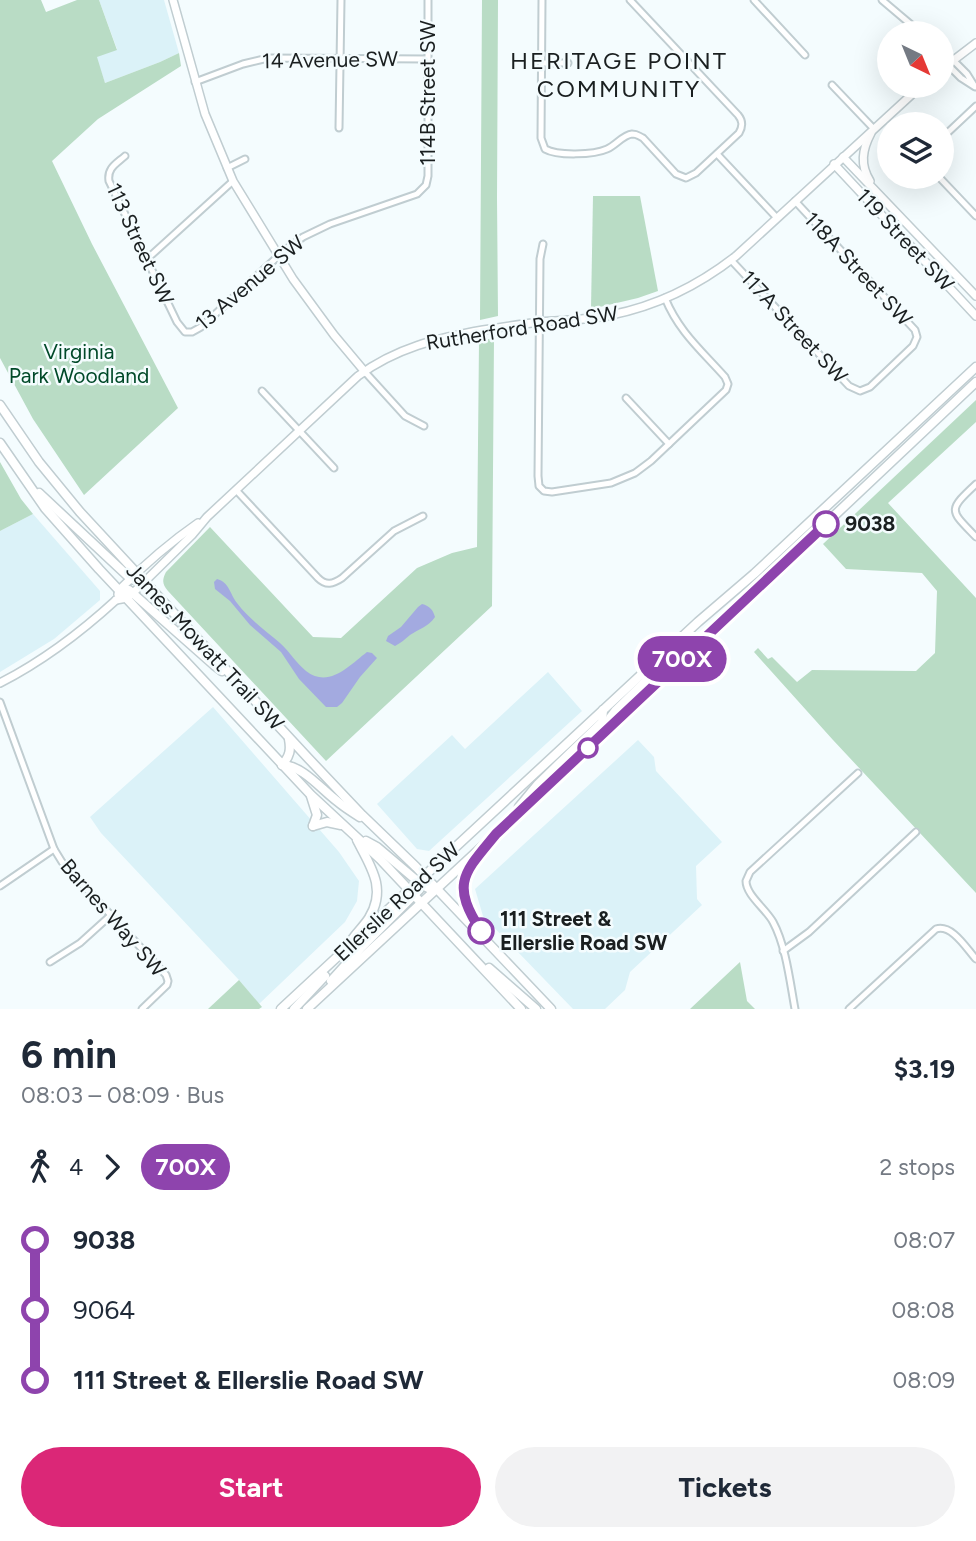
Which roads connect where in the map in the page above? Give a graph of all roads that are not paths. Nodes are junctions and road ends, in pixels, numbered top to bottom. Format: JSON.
{"nodes":[{"id":1,"x":173,"y":0,"type":"edge"},
{"id":2,"x":341,"y":0,"type":"edge"},
{"id":3,"x":428,"y":0,"type":"edge"},
{"id":4,"x":542,"y":0,"type":"edge"},
{"id":5,"x":630,"y":0,"type":"edge"},
{"id":6,"x":754,"y":0,"type":"edge"},
{"id":7,"x":882,"y":0,"type":"edge"},
{"id":8,"x":906,"y":21,"type":"edge"},
{"id":9,"x":976,"y":43,"type":"edge"},
{"id":10,"x":805,"y":55,"type":"dead end"},
{"id":11,"x":341,"y":58,"type":"junction"},
{"id":12,"x":954,"y":58,"type":"edge"},
{"id":13,"x":428,"y":59,"type":"junction"},
{"id":14,"x":541,"y":63,"type":"junction"},
{"id":15,"x":568,"y":64,"type":"dead end"},
{"id":16,"x":954,"y":71,"type":"edge"},
{"id":17,"x":195,"y":82,"type":"junction"},
{"id":18,"x":832,"y":85,"type":"dead end"},
{"id":19,"x":976,"y":87,"type":"edge"},
{"id":20,"x":907,"y":98,"type":"edge"},
{"id":21,"x":976,"y":106,"type":"edge"},
{"id":22,"x":954,"y":127,"type":"edge"},
{"id":23,"x":339,"y":128,"type":"dead end"},
{"id":24,"x":873,"y":128,"type":"junction"},
{"id":25,"x":717,"y":153,"type":"junction"},
{"id":26,"x":125,"y":156,"type":"dead end"},
{"id":27,"x":843,"y":157,"type":"junction"},
{"id":28,"x":245,"y":159,"type":"dead end"},
{"id":29,"x":834,"y":164,"type":"junction"},
{"id":30,"x":227,"y":168,"type":"junction"},
{"id":31,"x":233,"y":181,"type":"junction"},
{"id":32,"x":426,"y":186,"type":"joint"},
{"id":33,"x":873,"y":188,"type":"junction"},
{"id":34,"x":950,"y":189,"type":"edge"},
{"id":35,"x":795,"y":201,"type":"junction"},
{"id":36,"x":976,"y":216,"type":"edge"},
{"id":37,"x":777,"y":218,"type":"junction"},
{"id":38,"x":543,"y":244,"type":"dead end"},
{"id":39,"x":278,"y":257,"type":"junction"},
{"id":40,"x":147,"y":259,"type":"junction"},
{"id":41,"x":731,"y":260,"type":"junction"},
{"id":42,"x":976,"y":296,"type":"edge"},
{"id":43,"x":665,"y":298,"type":"junction"},
{"id":44,"x":976,"y":316,"type":"edge"},
{"id":45,"x":539,"y":322,"type":"junction"},
{"id":46,"x":188,"y":332,"type":"joint"},
{"id":47,"x":976,"y":367,"type":"edge"},
{"id":48,"x":365,"y":372,"type":"junction"},
{"id":49,"x":976,"y":382,"type":"edge"},
{"id":50,"x":262,"y":391,"type":"dead end"},
{"id":51,"x":860,"y":391,"type":"joint"},
{"id":52,"x":626,"y":398,"type":"dead end"},
{"id":53,"x":0,"y":405,"type":"edge"},
{"id":54,"x":424,"y":426,"type":"dead end"},
{"id":55,"x":299,"y":431,"type":"junction"},
{"id":56,"x":0,"y":443,"type":"edge"},
{"id":57,"x":669,"y":444,"type":"junction"},
{"id":58,"x":334,"y":468,"type":"dead end"},
{"id":59,"x":26,"y":482,"type":"junction"},
{"id":60,"x":976,"y":484,"type":"edge"},
{"id":61,"x":236,"y":490,"type":"junction"},
{"id":62,"x":423,"y":516,"type":"dead end"},
{"id":63,"x":207,"y":517,"type":"junction"},
{"id":64,"x":976,"y":537,"type":"edge"},
{"id":65,"x":133,"y":576,"type":"junction"},
{"id":66,"x":144,"y":582,"type":"junction"},
{"id":67,"x":119,"y":590,"type":"junction"},
{"id":68,"x":130,"y":596,"type":"junction"},
{"id":69,"x":116,"y":600,"type":"junction"},
{"id":70,"x":698,"y":622,"type":"junction"},
{"id":71,"x":234,"y":678,"type":"junction"},
{"id":72,"x":0,"y":683,"type":"edge"},
{"id":73,"x":0,"y":702,"type":"edge"},
{"id":74,"x":603,"y":710,"type":"junction"},
{"id":75,"x":608,"y":728,"type":"junction"},
{"id":76,"x":289,"y":737,"type":"junction"},
{"id":77,"x":282,"y":765,"type":"junction"},
{"id":78,"x":858,"y":773,"type":"dead end"},
{"id":79,"x":311,"y":795,"type":"junction"},
{"id":80,"x":510,"y":821,"type":"junction"},
{"id":81,"x":372,"y":824,"type":"junction"},
{"id":82,"x":344,"y":825,"type":"junction"},
{"id":83,"x":916,"y":832,"type":"dead end"},
{"id":84,"x":354,"y":834,"type":"junction"},
{"id":85,"x":496,"y":834,"type":"junction"},
{"id":86,"x":54,"y":849,"type":"junction"},
{"id":87,"x":425,"y":876,"type":"junction"},
{"id":88,"x":419,"y":884,"type":"junction"},
{"id":89,"x":0,"y":886,"type":"edge"},
{"id":90,"x":437,"y":889,"type":"junction"},
{"id":91,"x":413,"y":892,"type":"junction"},
{"id":92,"x":422,"y":902,"type":"junction"},
{"id":93,"x":111,"y":915,"type":"junction"},
{"id":94,"x":438,"y":919,"type":"junction"},
{"id":95,"x":491,"y":946,"type":"junction"},
{"id":96,"x":783,"y":951,"type":"junction"},
{"id":97,"x":344,"y":952,"type":"junction"},
{"id":98,"x":473,"y":956,"type":"junction"},
{"id":99,"x":976,"y":959,"type":"edge"},
{"id":100,"x":334,"y":961,"type":"junction"},
{"id":101,"x":50,"y":962,"type":"dead end"},
{"id":102,"x":309,"y":1007,"type":"edge"},
{"id":103,"x":142,"y":1009,"type":"edge"},
{"id":104,"x":281,"y":1009,"type":"edge"},
{"id":105,"x":294,"y":1009,"type":"edge"},
{"id":106,"x":521,"y":1009,"type":"edge"},
{"id":107,"x":536,"y":1009,"type":"edge"},
{"id":108,"x":551,"y":1009,"type":"edge"},
{"id":109,"x":795,"y":1009,"type":"edge"},
{"id":110,"x":849,"y":1009,"type":"edge"}],
"edges":[{"from":1,"to":17,"type":"street"},
{"from":2,"to":11,"type":"street"},
{"from":3,"to":13,"type":"street","name":"114B Street SW"},
{"from":4,"to":14,"type":"street"},
{"from":5,"to":25,"type":"street"},
{"from":6,"to":10,"type":"street"},
{"from":7,"to":8,"type":"street"},
{"from":9,"to":12,"type":"street"},
{"from":11,"to":13,"type":"street","name":"14 Avenue SW"},
{"from":11,"to":17,"type":"street","name":"14 Avenue SW"},
{"from":11,"to":23,"type":"street"},
{"from":13,"to":32,"type":"street","name":"114B Street SW"},
{"from":14,"to":15,"type":"street"},
{"from":14,"to":25,"type":"street"},
{"from":16,"to":19,"type":"street"},
{"from":17,"to":30,"type":"street"},
{"from":18,"to":24,"type":"street"},
{"from":20,"to":24,"type":"street","name":"Rutherford Road SW"},
{"from":21,"to":22,"type":"street"},
{"from":24,"to":27,"type":"street","name":"Rutherford Road SW"},
{"from":24,"to":33,"type":"street"},
{"from":25,"to":37,"type":"street"},
{"from":26,"to":40,"type":"street","name":"113 Street SW"},
{"from":27,"to":29,"type":"street","name":"Rutherford Road SW"},
{"from":27,"to":33,"type":"street","name":"119 Street SW"},
{"from":28,"to":30,"type":"street"},
{"from":29,"to":35,"type":"street","name":"Rutherford Road SW"},
{"from":29,"to":44,"type":"street","name":"119 Street SW"},
{"from":30,"to":31,"type":"street"},
{"from":31,"to":39,"type":"street"},
{"from":31,"to":40,"type":"street"},
{"from":32,"to":39,"type":"street","name":"13 Avenue SW"},
{"from":33,"to":42,"type":"street","name":"119 Street SW"},
{"from":34,"to":36,"type":"street"},
{"from":35,"to":37,"type":"street","name":"Rutherford Road SW"},
{"from":35,"to":51,"type":"street","name":"118A Street SW"},
{"from":37,"to":41,"type":"street","name":"Rutherford Road SW"},
{"from":38,"to":45,"type":"street"},
{"from":39,"to":46,"type":"street","name":"13 Avenue SW"},
{"from":39,"to":48,"type":"street"},
{"from":40,"to":46,"type":"street","name":"113 Street SW"},
{"from":41,"to":43,"type":"street","name":"Rutherford Road SW"},
{"from":41,"to":51,"type":"street","name":"117A Street SW"},
{"from":43,"to":45,"type":"street","name":"Rutherford Road SW"},
{"from":43,"to":57,"type":"street"},
{"from":45,"to":48,"type":"street","name":"Rutherford Road SW"},
{"from":45,"to":57,"type":"street"},
{"from":47,"to":70,"type":"main road","name":"Ellerslie Road SW"},
{"from":48,"to":54,"type":"street"},
{"from":48,"to":55,"type":"street","name":"Rutherford Road SW"},
{"from":49,"to":75,"type":"main road","name":"Ellerslie Road SW"},
{"from":50,"to":55,"type":"street"},
{"from":52,"to":57,"type":"street"},
{"from":53,"to":65,"type":"main road","name":"James Mowatt Trail SW"},
{"from":55,"to":58,"type":"street"},
{"from":55,"to":61,"type":"street","name":"Rutherford Road SW"},
{"from":56,"to":59,"type":"main road","name":"James Mowatt Trail SW"},
{"from":59,"to":65,"type":"main road"},
{"from":59,"to":67,"type":"main road","name":"James Mowatt Trail SW"},
{"from":60,"to":64,"type":"street"},
{"from":61,"to":62,"type":"street"},
{"from":61,"to":63,"type":"street","name":"Rutherford Road SW"},
{"from":63,"to":65,"type":"street","name":"Rutherford Road SW"},
{"from":63,"to":66,"type":"street","name":"Rutherford Road SW"},
{"from":65,"to":66,"type":"main road"},
{"from":65,"to":67,"type":"street","name":"Rutherford Road SW"},
{"from":66,"to":68,"type":"street","name":"Rutherford Road SW"},
{"from":66,"to":71,"type":"main road","name":"James Mowatt Trail SW"},
{"from":67,"to":68,"type":"main road","name":"James Mowatt Trail SW"},
{"from":67,"to":69,"type":"street"},
{"from":68,"to":69,"type":"street"},
{"from":68,"to":71,"type":"main road"},
{"from":68,"to":77,"type":"main road","name":"James Mowatt Trail SW"},
{"from":69,"to":72,"type":"street"},
{"from":70,"to":74,"type":"main road","name":"Ellerslie Road SW"},
{"from":70,"to":75,"type":"main road"},
{"from":71,"to":76,"type":"main road","name":"James Mowatt Trail SW"},
{"from":73,"to":86,"type":"street","name":"Barnes Way SW"},
{"from":74,"to":80,"type":"main road"},
{"from":74,"to":87,"type":"main road","name":"Ellerslie Road SW"},
{"from":75,"to":80,"type":"main road","name":"Ellerslie Road SW"},
{"from":76,"to":77,"type":"main road"},
{"from":76,"to":81,"type":"main road","name":"James Mowatt Trail SW"},
{"from":77,"to":79,"type":"main road","name":"James Mowatt Trail SW"},
{"from":77,"to":81,"type":"main road"},
{"from":78,"to":96,"type":"street"},
{"from":79,"to":82,"type":"main road","name":"James Mowatt Trail SW"},
{"from":79,"to":82,"type":"main road"},
{"from":80,"to":85,"type":"main road","name":"Ellerslie Road SW"},
{"from":81,"to":87,"type":"main road","name":"James Mowatt Trail SW"},
{"from":82,"to":84,"type":"main road","name":"James Mowatt Trail SW"},
{"from":83,"to":96,"type":"street"},
{"from":84,"to":88,"type":"main road"},
{"from":84,"to":91,"type":"main road","name":"James Mowatt Trail SW"},
{"from":84,"to":97,"type":"main road"},
{"from":85,"to":90,"type":"main road","name":"Ellerslie Road SW"},
{"from":85,"to":95,"type":"main road"},
{"from":86,"to":89,"type":"street"},
{"from":86,"to":93,"type":"street","name":"Barnes Way SW"},
{"from":87,"to":88,"type":"main road","name":"Ellerslie Road SW"},
{"from":87,"to":90,"type":"main road","name":"James Mowatt Trail SW"},
{"from":88,"to":90,"type":"main road"},
{"from":88,"to":91,"type":"main road","name":"Ellerslie Road SW"},
{"from":90,"to":92,"type":"main road","name":"Ellerslie Road SW"},
{"from":90,"to":95,"type":"main road","name":"James Mowatt Trail SW"},
{"from":91,"to":92,"type":"main road","name":"James Mowatt Trail SW"},
{"from":91,"to":97,"type":"main road","name":"Ellerslie Road SW"},
{"from":91,"to":102,"type":"main road"},
{"from":92,"to":94,"type":"main road","name":"James Mowatt Trail SW"},
{"from":92,"to":102,"type":"main road","name":"Ellerslie Road SW"},
{"from":93,"to":101,"type":"street"},
{"from":93,"to":103,"type":"street","name":"Barnes Way SW"},
{"from":94,"to":98,"type":"main road","name":"James Mowatt Trail SW"},
{"from":94,"to":102,"type":"main road"},
{"from":95,"to":108,"type":"main road"},
{"from":96,"to":109,"type":"street"},
{"from":97,"to":100,"type":"main road","name":"Ellerslie Road SW"},
{"from":98,"to":106,"type":"main road"},
{"from":98,"to":107,"type":"main road"},
{"from":99,"to":110,"type":"street"},
{"from":100,"to":104,"type":"main road","name":"Ellerslie Road SW"},
{"from":100,"to":105,"type":"main road"}]}
